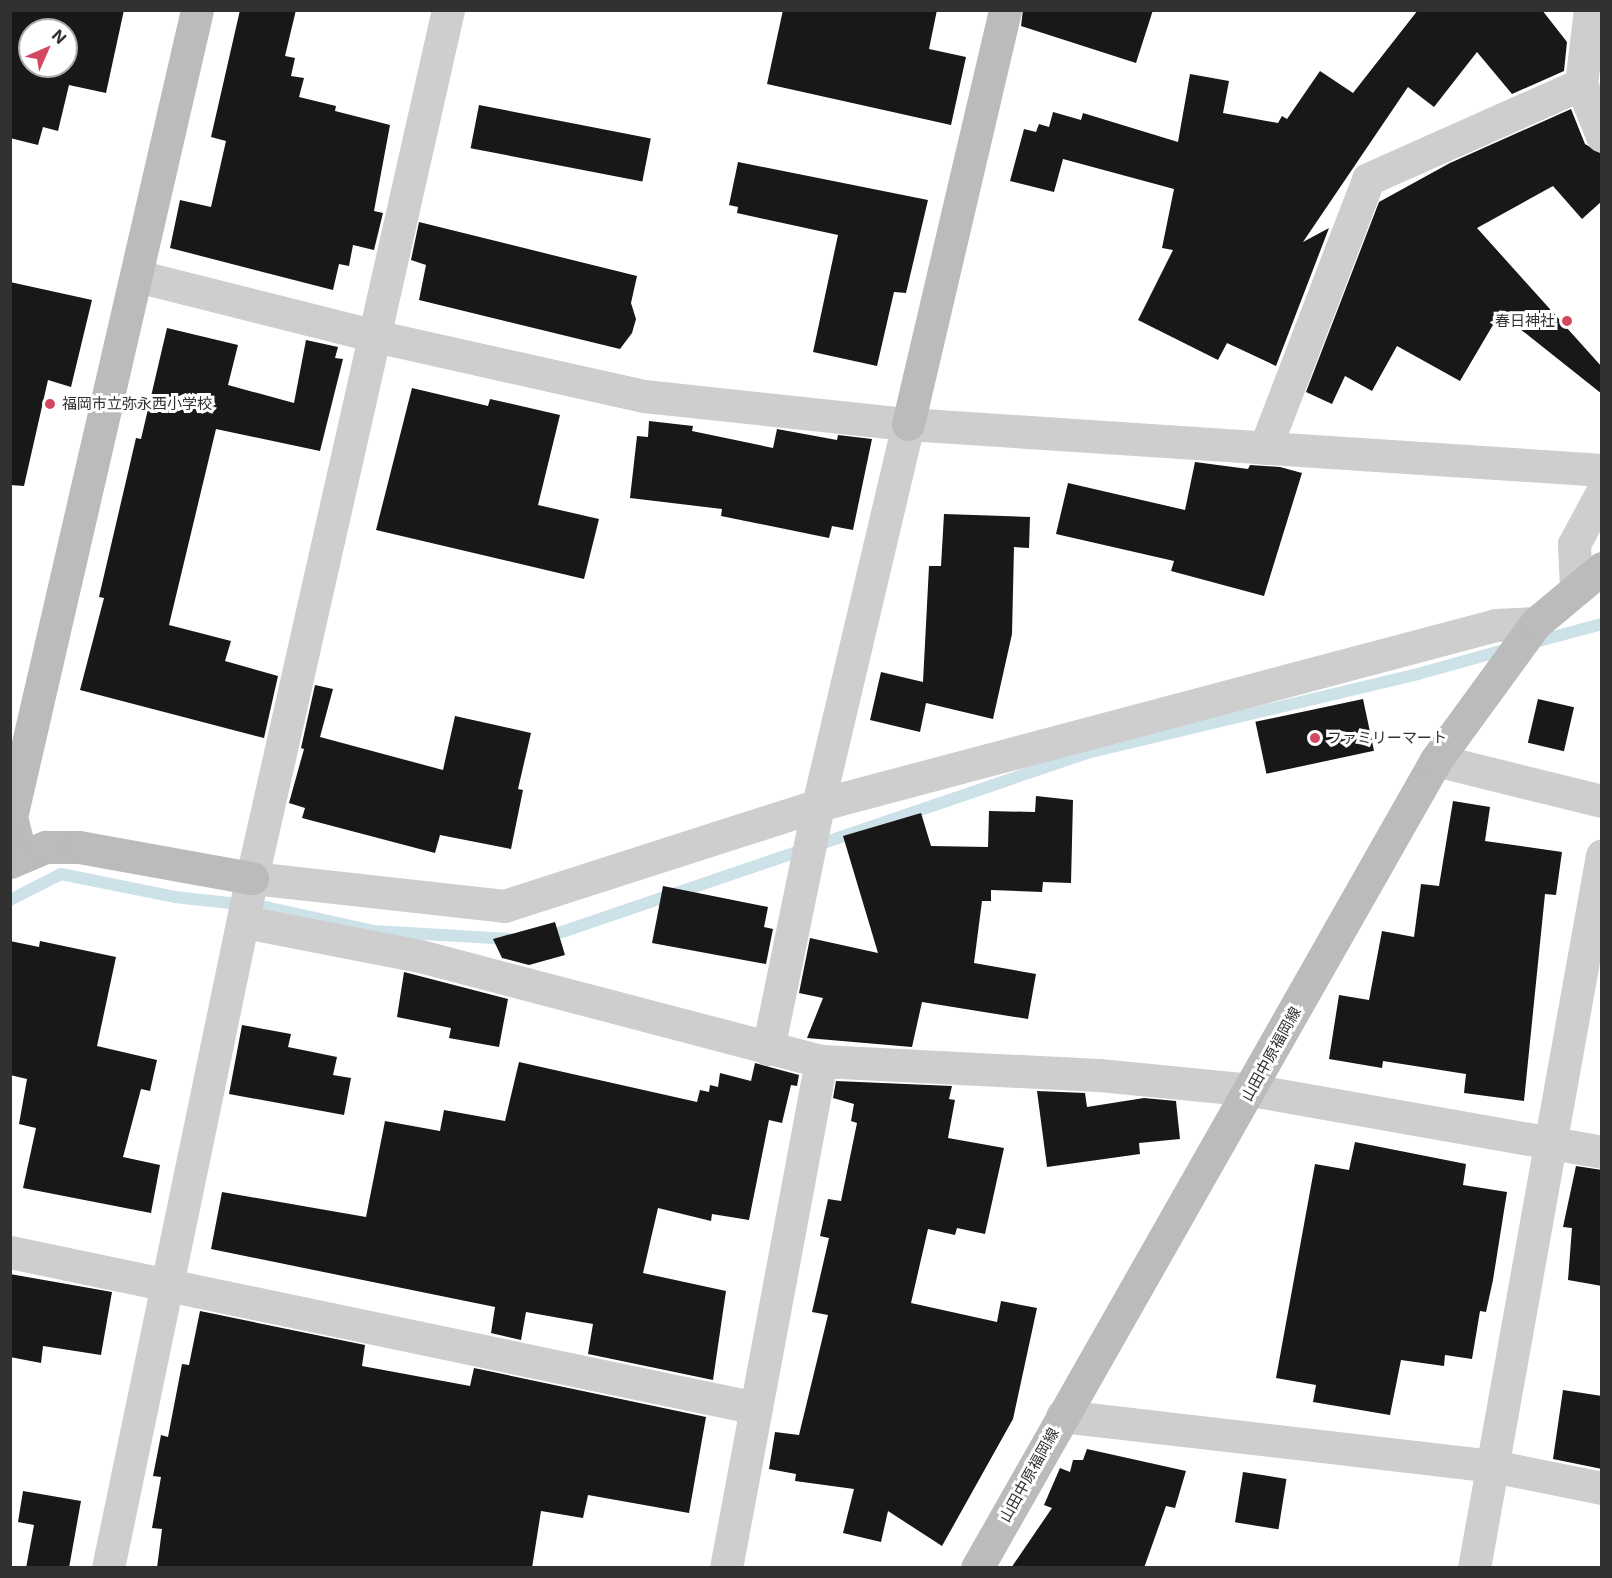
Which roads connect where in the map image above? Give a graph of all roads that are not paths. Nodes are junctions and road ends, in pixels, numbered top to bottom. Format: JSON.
{"nodes":[{"id":1,"x":197,"y":10,"type":"edge"},
{"id":2,"x":448,"y":10,"type":"edge"},
{"id":3,"x":1005,"y":10,"type":"edge"},
{"id":4,"x":1590,"y":10,"type":"edge"},
{"id":5,"x":1581,"y":84,"type":"junction"},
{"id":6,"x":1602,"y":136,"type":"edge"},
{"id":7,"x":137,"y":276,"type":"junction"},
{"id":8,"x":375,"y":336,"type":"junction"},
{"id":9,"x":908,"y":424,"type":"junction"},
{"id":10,"x":1265,"y":448,"type":"junction"},
{"id":11,"x":1602,"y":470,"type":"edge"},
{"id":12,"x":1602,"y":492,"type":"edge"},
{"id":13,"x":1589,"y":577,"type":"edge"},
{"id":14,"x":1536,"y":623,"type":"junction"},
{"id":15,"x":1436,"y":760,"type":"junction"},
{"id":16,"x":1602,"y":801,"type":"edge"},
{"id":17,"x":818,"y":805,"type":"junction"},
{"id":18,"x":1602,"y":855,"type":"edge"},
{"id":19,"x":16,"y":859,"type":"edge"},
{"id":20,"x":248,"y":901,"type":"junction"},
{"id":21,"x":768,"y":1049,"type":"junction"},
{"id":22,"x":821,"y":1061,"type":"junction"},
{"id":23,"x":1251,"y":1090,"type":"junction"},
{"id":24,"x":1552,"y":1144,"type":"junction"},
{"id":25,"x":1602,"y":1152,"type":"edge"},
{"id":26,"x":10,"y":1252,"type":"edge"},
{"id":27,"x":168,"y":1286,"type":"junction"},
{"id":28,"x":756,"y":1408,"type":"junction"},
{"id":29,"x":1062,"y":1416,"type":"junction"},
{"id":30,"x":1492,"y":1467,"type":"junction"},
{"id":31,"x":1602,"y":1488,"type":"edge"},
{"id":32,"x":108,"y":1568,"type":"edge"},
{"id":33,"x":726,"y":1568,"type":"edge"},
{"id":34,"x":977,"y":1568,"type":"edge"},
{"id":35,"x":1474,"y":1568,"type":"edge"}],
"edges":[{"from":1,"to":7,"type":"street"},
{"from":2,"to":8,"type":"street"},
{"from":3,"to":9,"type":"street"},
{"from":4,"to":5,"type":"street"},
{"from":5,"to":6,"type":"street"},
{"from":5,"to":10,"type":"street"},
{"from":7,"to":8,"type":"street"},
{"from":7,"to":19,"type":"street"},
{"from":8,"to":9,"type":"street"},
{"from":8,"to":20,"type":"street"},
{"from":9,"to":10,"type":"street"},
{"from":9,"to":17,"type":"street"},
{"from":10,"to":11,"type":"street"},
{"from":12,"to":13,"type":"street"},
{"from":13,"to":14,"type":"street","name":"山田中原福岡線"},
{"from":14,"to":15,"type":"street","name":"山田中原福岡線"},
{"from":14,"to":17,"type":"street"},
{"from":15,"to":16,"type":"street"},
{"from":15,"to":23,"type":"street","name":"山田中原福岡線"},
{"from":17,"to":20,"type":"street"},
{"from":17,"to":21,"type":"street"},
{"from":18,"to":24,"type":"street"},
{"from":19,"to":20,"type":"street"},
{"from":20,"to":21,"type":"street"},
{"from":20,"to":27,"type":"street"},
{"from":21,"to":22,"type":"street"},
{"from":22,"to":23,"type":"street"},
{"from":22,"to":28,"type":"street"},
{"from":23,"to":24,"type":"street"},
{"from":23,"to":29,"type":"street","name":"山田中原福岡線"},
{"from":24,"to":25,"type":"street"},
{"from":24,"to":30,"type":"street"},
{"from":26,"to":27,"type":"street"},
{"from":27,"to":28,"type":"street"},
{"from":27,"to":32,"type":"street"},
{"from":28,"to":33,"type":"street"},
{"from":29,"to":30,"type":"street"},
{"from":29,"to":34,"type":"street","name":"山田中原福岡線"},
{"from":30,"to":31,"type":"street"},
{"from":30,"to":35,"type":"street"}]}
